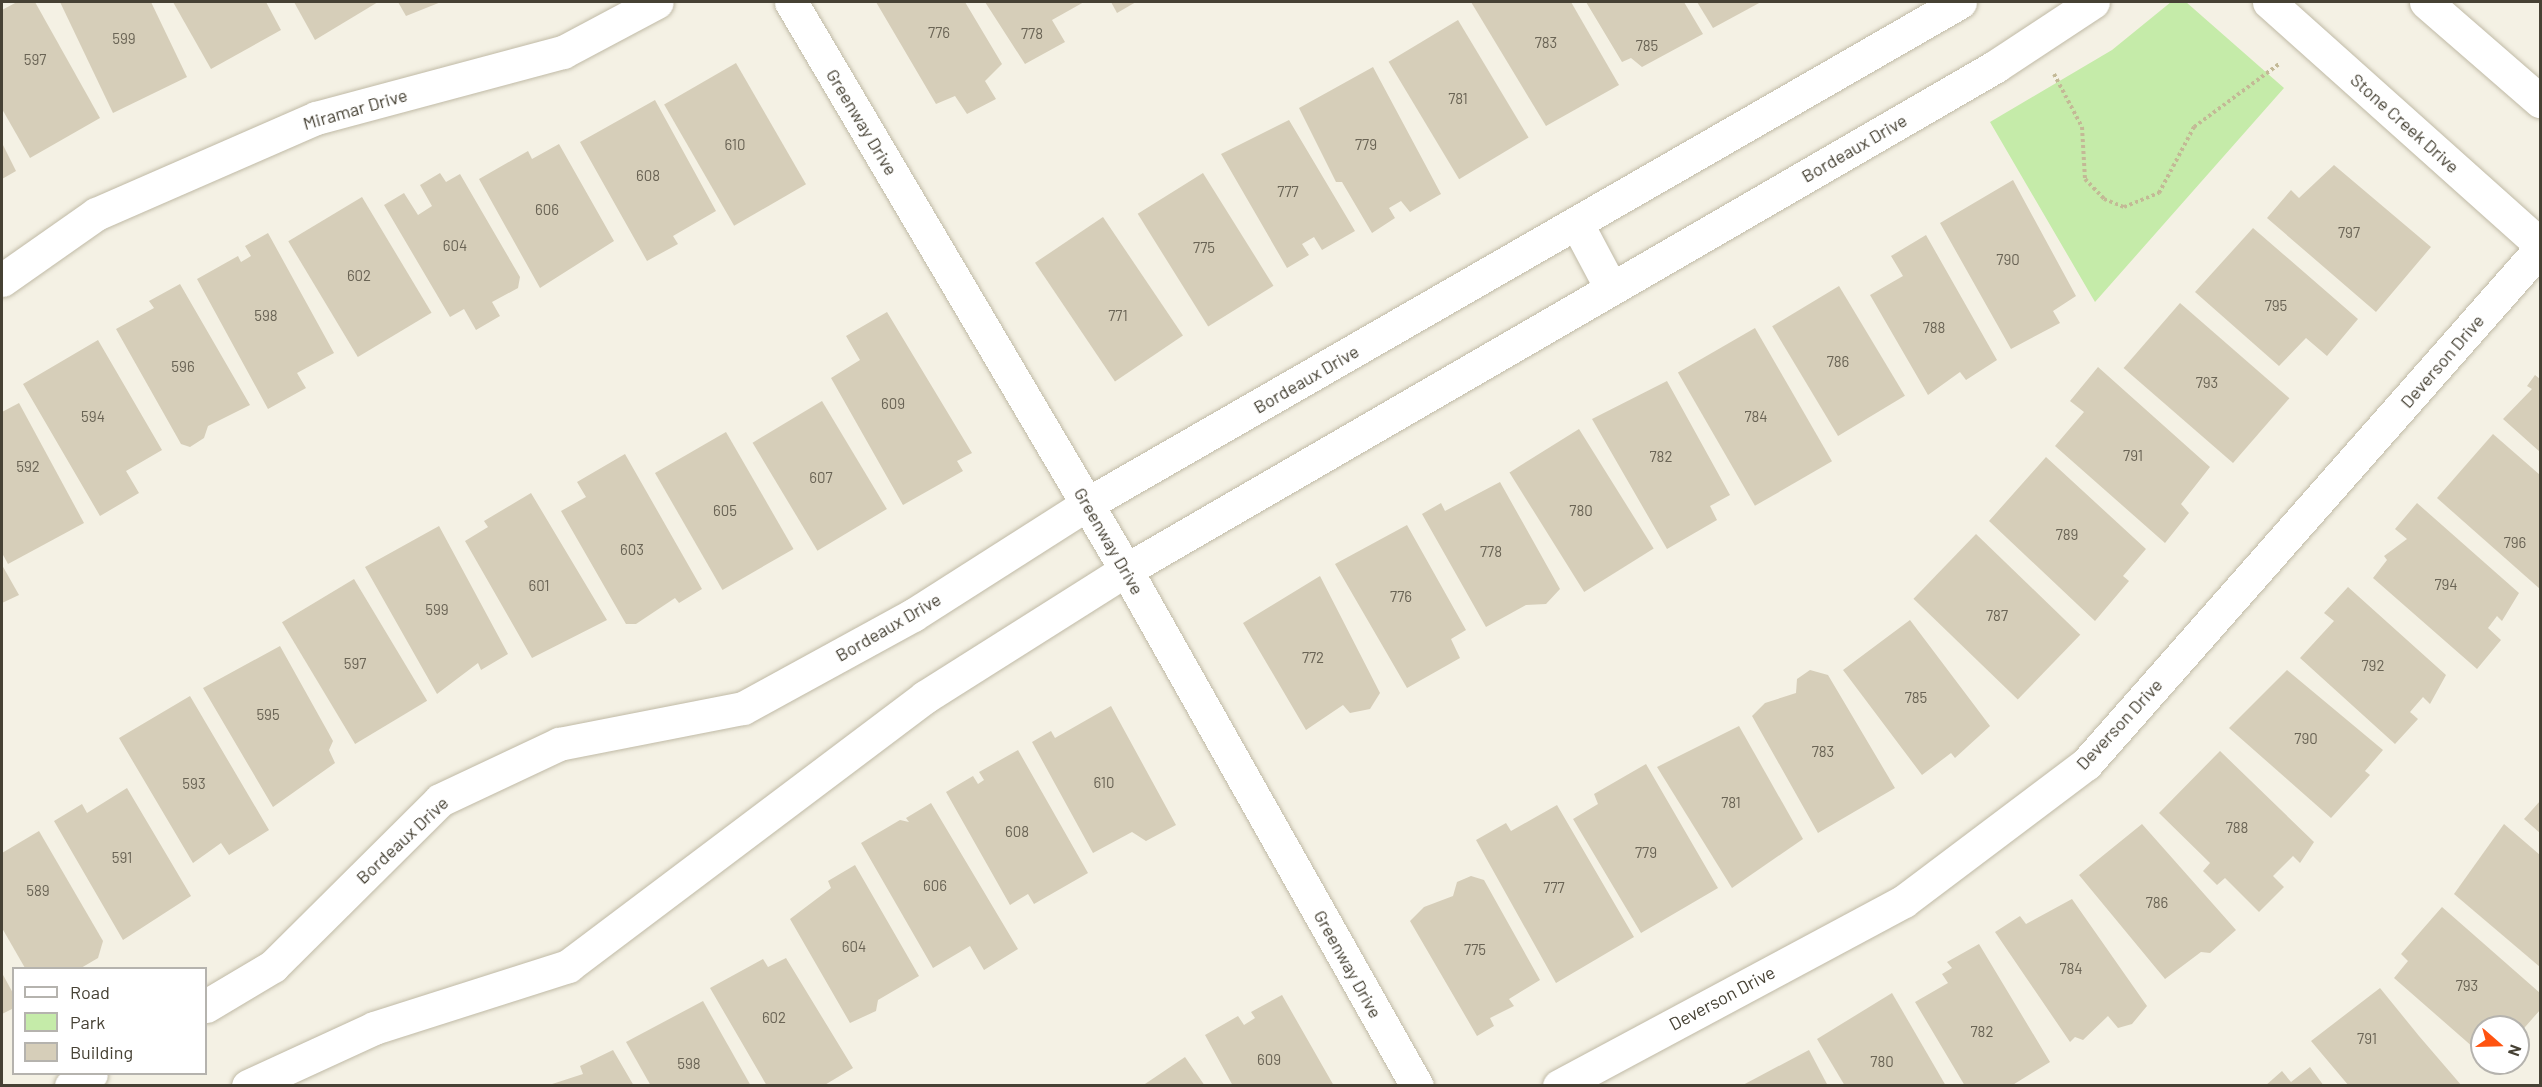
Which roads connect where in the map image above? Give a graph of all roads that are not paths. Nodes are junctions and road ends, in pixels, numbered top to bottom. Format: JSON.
{"nodes":[{"id":1,"x":657,"y":2,"type":"edge"},
{"id":2,"x":791,"y":2,"type":"edge"},
{"id":3,"x":1960,"y":2,"type":"edge"},
{"id":4,"x":2093,"y":2,"type":"edge"},
{"id":5,"x":2269,"y":2,"type":"edge"},
{"id":6,"x":2426,"y":2,"type":"edge"},
{"id":7,"x":2541,"y":101,"type":"edge"},
{"id":8,"x":1577,"y":224,"type":"junction"},
{"id":9,"x":2541,"y":247,"type":"edge"},
{"id":10,"x":2,"y":280,"type":"edge"},
{"id":11,"x":1611,"y":288,"type":"junction"},
{"id":12,"x":1088,"y":504,"type":"junction"},
{"id":13,"x":1126,"y":570,"type":"junction"},
{"id":14,"x":207,"y":1005,"type":"edge"},
{"id":15,"x":89,"y":1075,"type":"edge"},
{"id":16,"x":71,"y":1086,"type":"edge"},
{"id":17,"x":248,"y":1086,"type":"edge"},
{"id":18,"x":1417,"y":1086,"type":"edge"},
{"id":19,"x":1559,"y":1086,"type":"edge"}],
"edges":[{"from":1,"to":10,"type":"street","name":"Miramar Drive"},
{"from":2,"to":12,"type":"street","name":"Greenway Drive"},
{"from":3,"to":8,"type":"street","name":"Bordeaux Drive"},
{"from":4,"to":11,"type":"street","name":"Bordeaux Drive"},
{"from":5,"to":9,"type":"street","name":"Stone Creek Drive"},
{"from":6,"to":7,"type":"street"},
{"from":8,"to":11,"type":"street"},
{"from":8,"to":12,"type":"street","name":"Bordeaux Drive"},
{"from":9,"to":19,"type":"street","name":"Deverson Drive"},
{"from":11,"to":13,"type":"street","name":"Bordeaux Drive"},
{"from":12,"to":13,"type":"street","name":"Greenway Drive"},
{"from":12,"to":14,"type":"street","name":"Bordeaux Drive"},
{"from":13,"to":17,"type":"street","name":"Bordeaux Drive"},
{"from":13,"to":18,"type":"street","name":"Greenway Drive"},
{"from":15,"to":16,"type":"street"}]}
